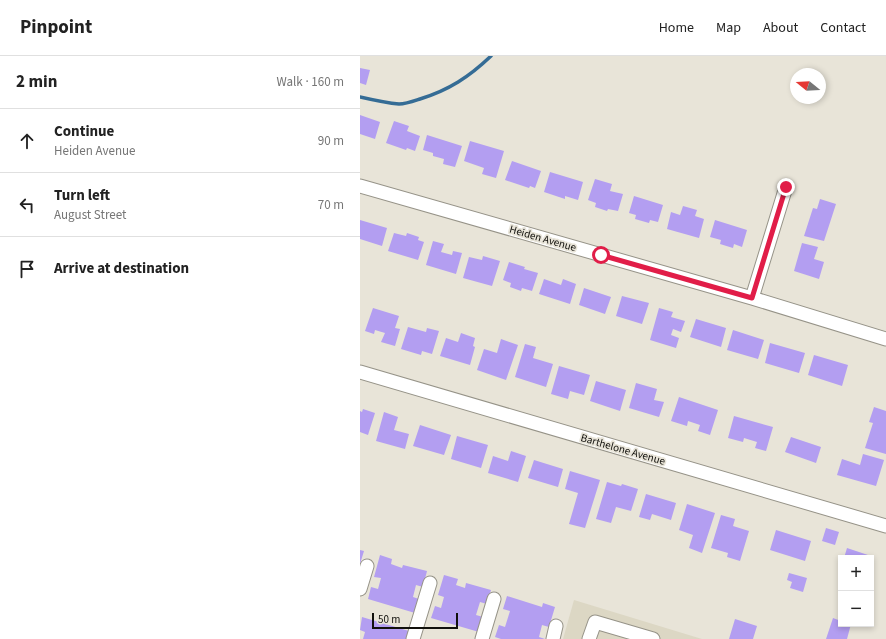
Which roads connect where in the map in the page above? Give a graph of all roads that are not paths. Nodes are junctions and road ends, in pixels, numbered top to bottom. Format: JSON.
{"nodes":[{"id":1,"x":360,"y":186,"type":"edge"},
{"id":2,"x":786,"y":187,"type":"dead end"},
{"id":3,"x":752,"y":298,"type":"junction"},
{"id":4,"x":886,"y":339,"type":"edge"},
{"id":5,"x":360,"y":372,"type":"edge"},
{"id":6,"x":886,"y":526,"type":"edge"},
{"id":7,"x":367,"y":566,"type":"dead end"},
{"id":8,"x":430,"y":583,"type":"dead end"},
{"id":9,"x":360,"y":589,"type":"edge"},
{"id":10,"x":494,"y":599,"type":"dead end"},
{"id":11,"x":556,"y":626,"type":"dead end"},
{"id":12,"x":414,"y":639,"type":"edge"},
{"id":13,"x":482,"y":639,"type":"edge"},
{"id":14,"x":553,"y":639,"type":"edge"},
{"id":15,"x":589,"y":639,"type":"edge"},
{"id":16,"x":653,"y":639,"type":"edge"}],
"edges":[{"from":1,"to":3,"type":"street","name":"Heiden Avenue"},
{"from":2,"to":3,"type":"street"},
{"from":3,"to":4,"type":"street","name":"Heiden Avenue"},
{"from":5,"to":6,"type":"street","name":"Barthelone Avenue"},
{"from":7,"to":9,"type":"street"},
{"from":8,"to":12,"type":"street"},
{"from":10,"to":13,"type":"street"},
{"from":11,"to":14,"type":"street"},
{"from":15,"to":16,"type":"street"}]}
